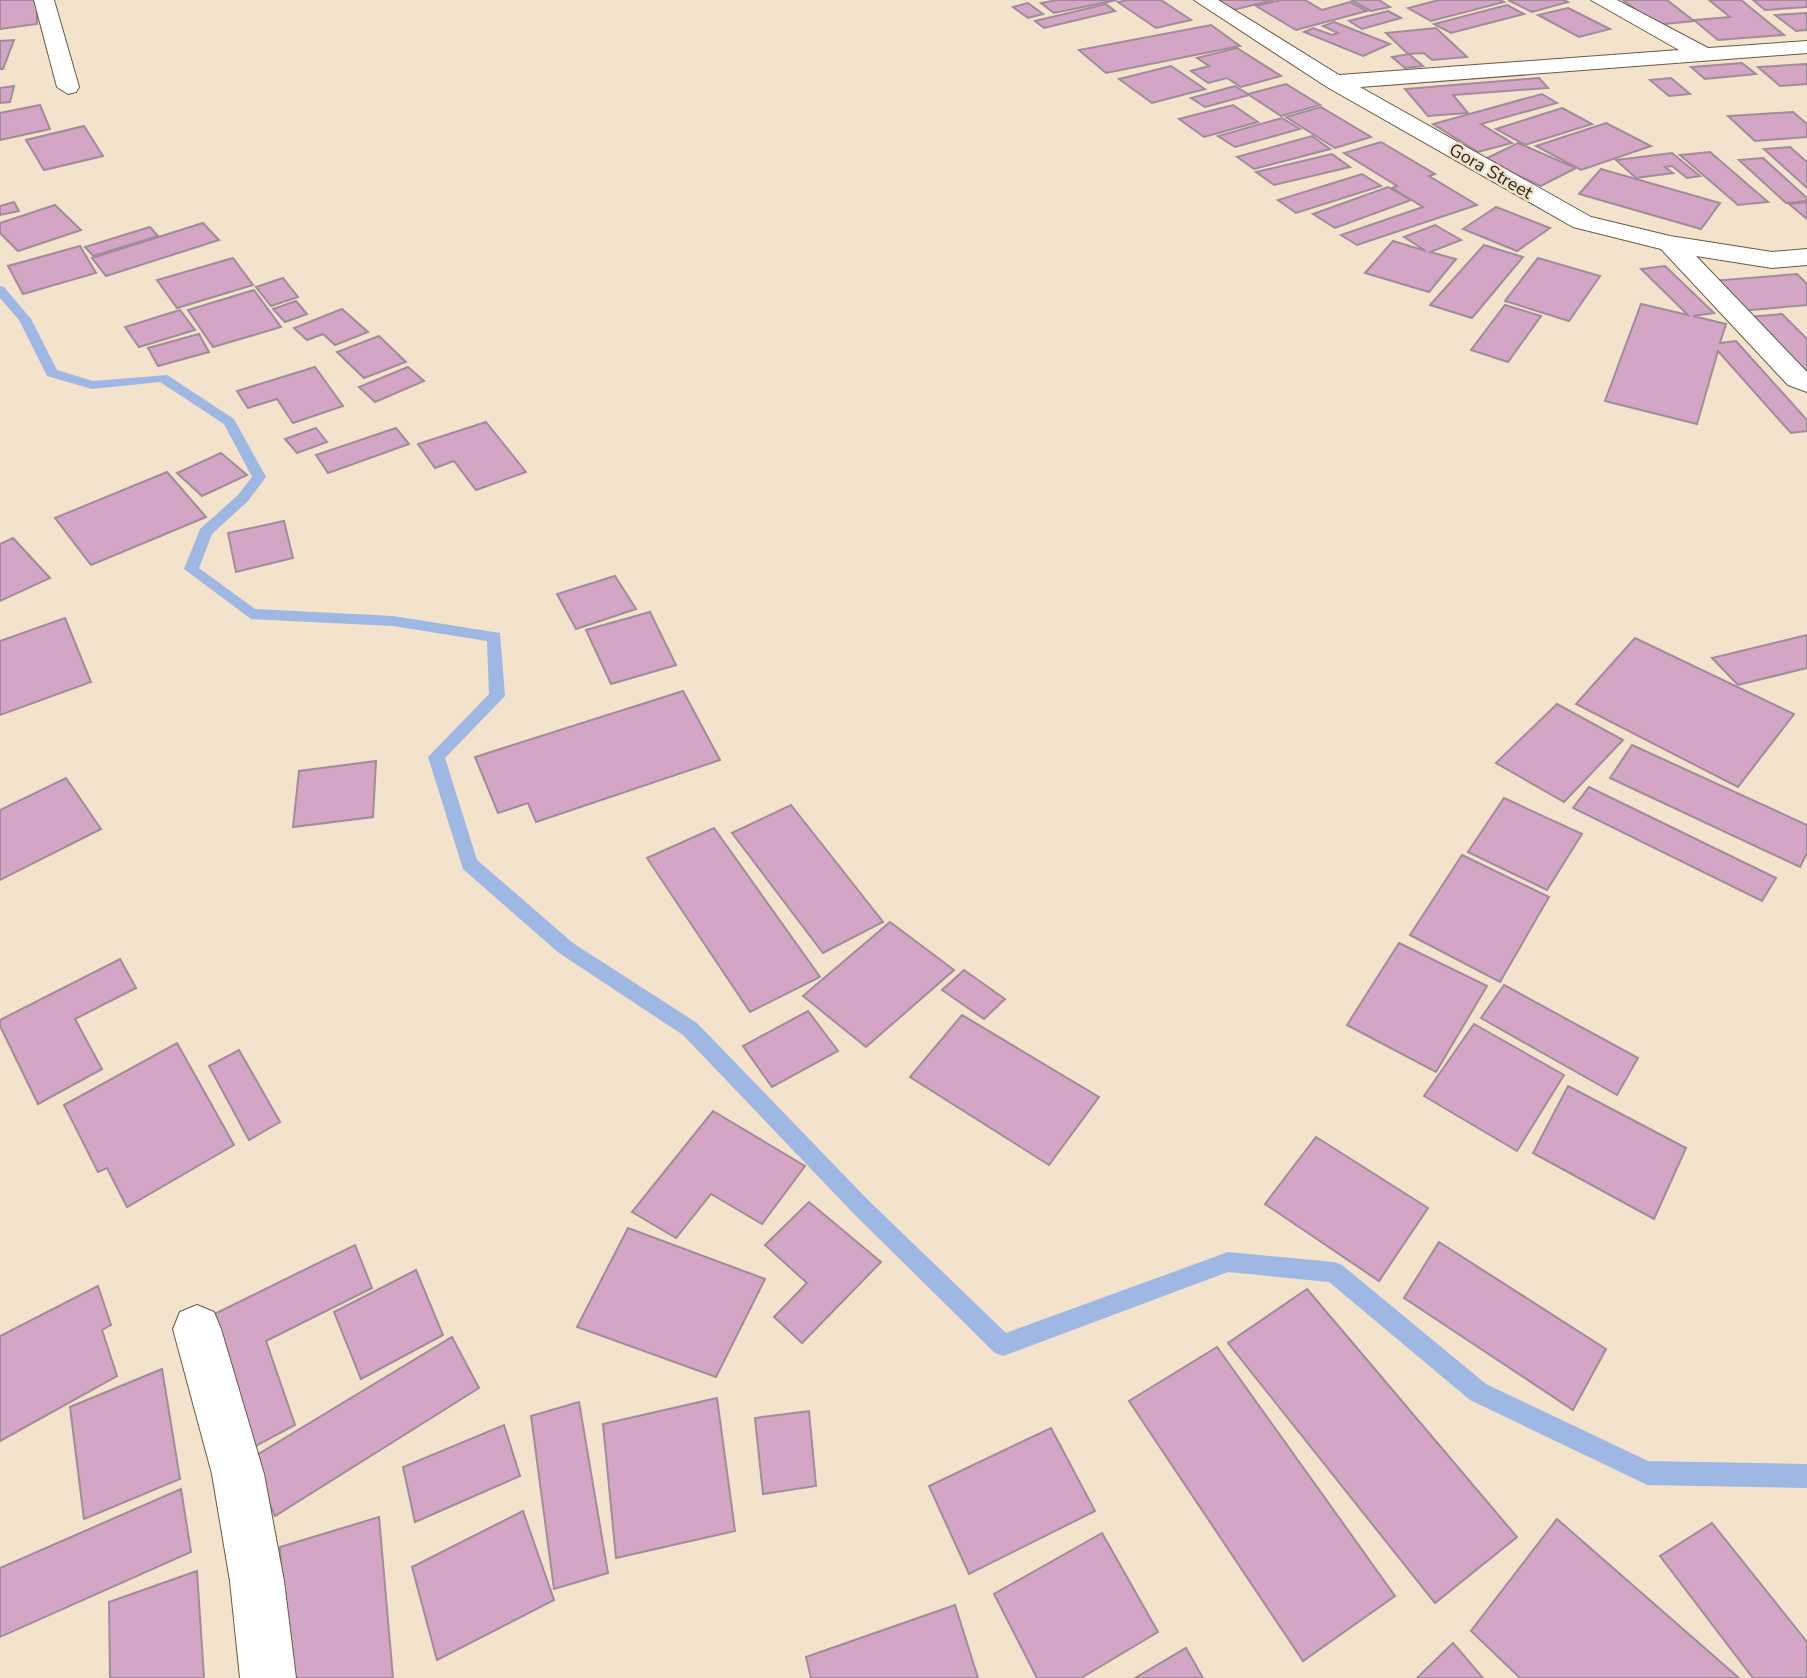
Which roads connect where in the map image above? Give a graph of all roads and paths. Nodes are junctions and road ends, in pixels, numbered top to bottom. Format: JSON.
{"nodes":[{"id":1,"x":44,"y":0,"type":"edge"},
{"id":2,"x":1204,"y":0,"type":"edge"},
{"id":3,"x":1601,"y":0,"type":"edge"},
{"id":4,"x":1807,"y":47,"type":"edge"},
{"id":5,"x":1705,"y":55,"type":"junction"},
{"id":6,"x":1335,"y":82,"type":"junction"},
{"id":7,"x":68,"y":87,"type":"dead end"},
{"id":8,"x":1670,"y":244,"type":"junction"},
{"id":9,"x":1807,"y":257,"type":"edge"},
{"id":10,"x":1807,"y":383,"type":"edge"},
{"id":11,"x":197,"y":1329,"type":"dead end"},
{"id":12,"x":268,"y":1678,"type":"edge"}],
"edges":[{"from":1,"to":7,"type":"street"},
{"from":2,"to":6,"type":"street","name":"Gora Street"},
{"from":3,"to":5,"type":"street"},
{"from":4,"to":5,"type":"street"},
{"from":5,"to":6,"type":"street"},
{"from":6,"to":8,"type":"street","name":"Gora Street"},
{"from":8,"to":9,"type":"street","name":"Gora Street"},
{"from":8,"to":10,"type":"street"},
{"from":11,"to":12,"type":"street"}]}
